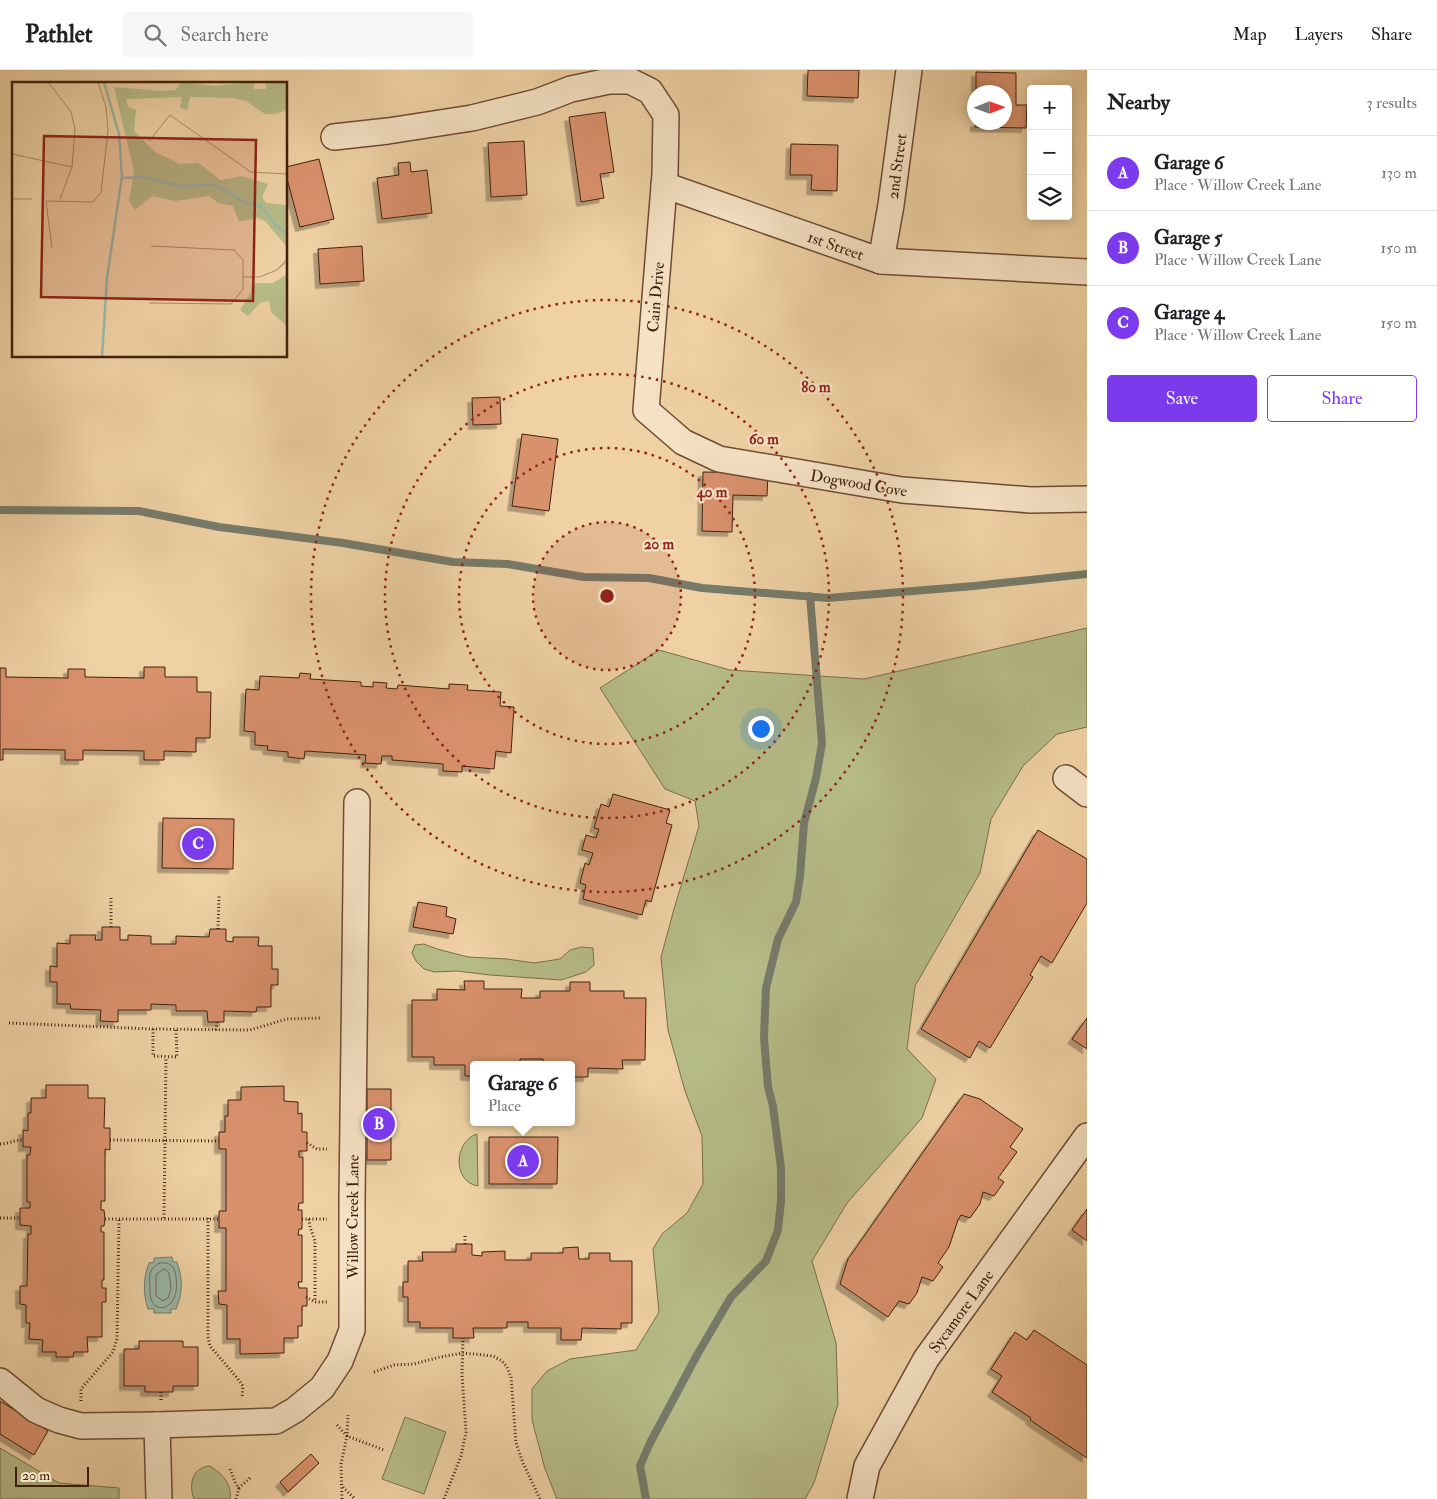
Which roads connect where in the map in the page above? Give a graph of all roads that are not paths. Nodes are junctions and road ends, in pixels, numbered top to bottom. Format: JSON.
{"nodes":[{"id":1,"x":909,"y":70,"type":"edge"},
{"id":2,"x":334,"y":136,"type":"dead end"},
{"id":3,"x":664,"y":185,"type":"junction"},
{"id":4,"x":881,"y":261,"type":"junction"},
{"id":5,"x":1087,"y":272,"type":"edge"},
{"id":6,"x":646,"y":410,"type":"joint"},
{"id":7,"x":1087,"y":499,"type":"edge"},
{"id":8,"x":1066,"y":778,"type":"dead end"},
{"id":9,"x":1087,"y":794,"type":"edge"},
{"id":10,"x":357,"y":802,"type":"dead end"},
{"id":11,"x":1087,"y":1136,"type":"edge"},
{"id":12,"x":0,"y":1381,"type":"edge"},
{"id":13,"x":158,"y":1425,"type":"junction"},
{"id":14,"x":159,"y":1499,"type":"edge"},
{"id":15,"x":860,"y":1499,"type":"edge"}],
"edges":[{"from":1,"to":4,"type":"street","name":"2nd Street"},
{"from":2,"to":3,"type":"street"},
{"from":3,"to":4,"type":"street","name":"1st Street"},
{"from":3,"to":6,"type":"street","name":"Cain Drive"},
{"from":4,"to":5,"type":"street","name":"1st Street"},
{"from":6,"to":7,"type":"street","name":"Dogwood Cove"},
{"from":8,"to":9,"type":"street"},
{"from":10,"to":13,"type":"street","name":"Willow Creek Lane"},
{"from":11,"to":15,"type":"street","name":"Sycamore Lane"},
{"from":12,"to":13,"type":"street","name":"Willow Creek Lane"},
{"from":13,"to":14,"type":"street"}]}
